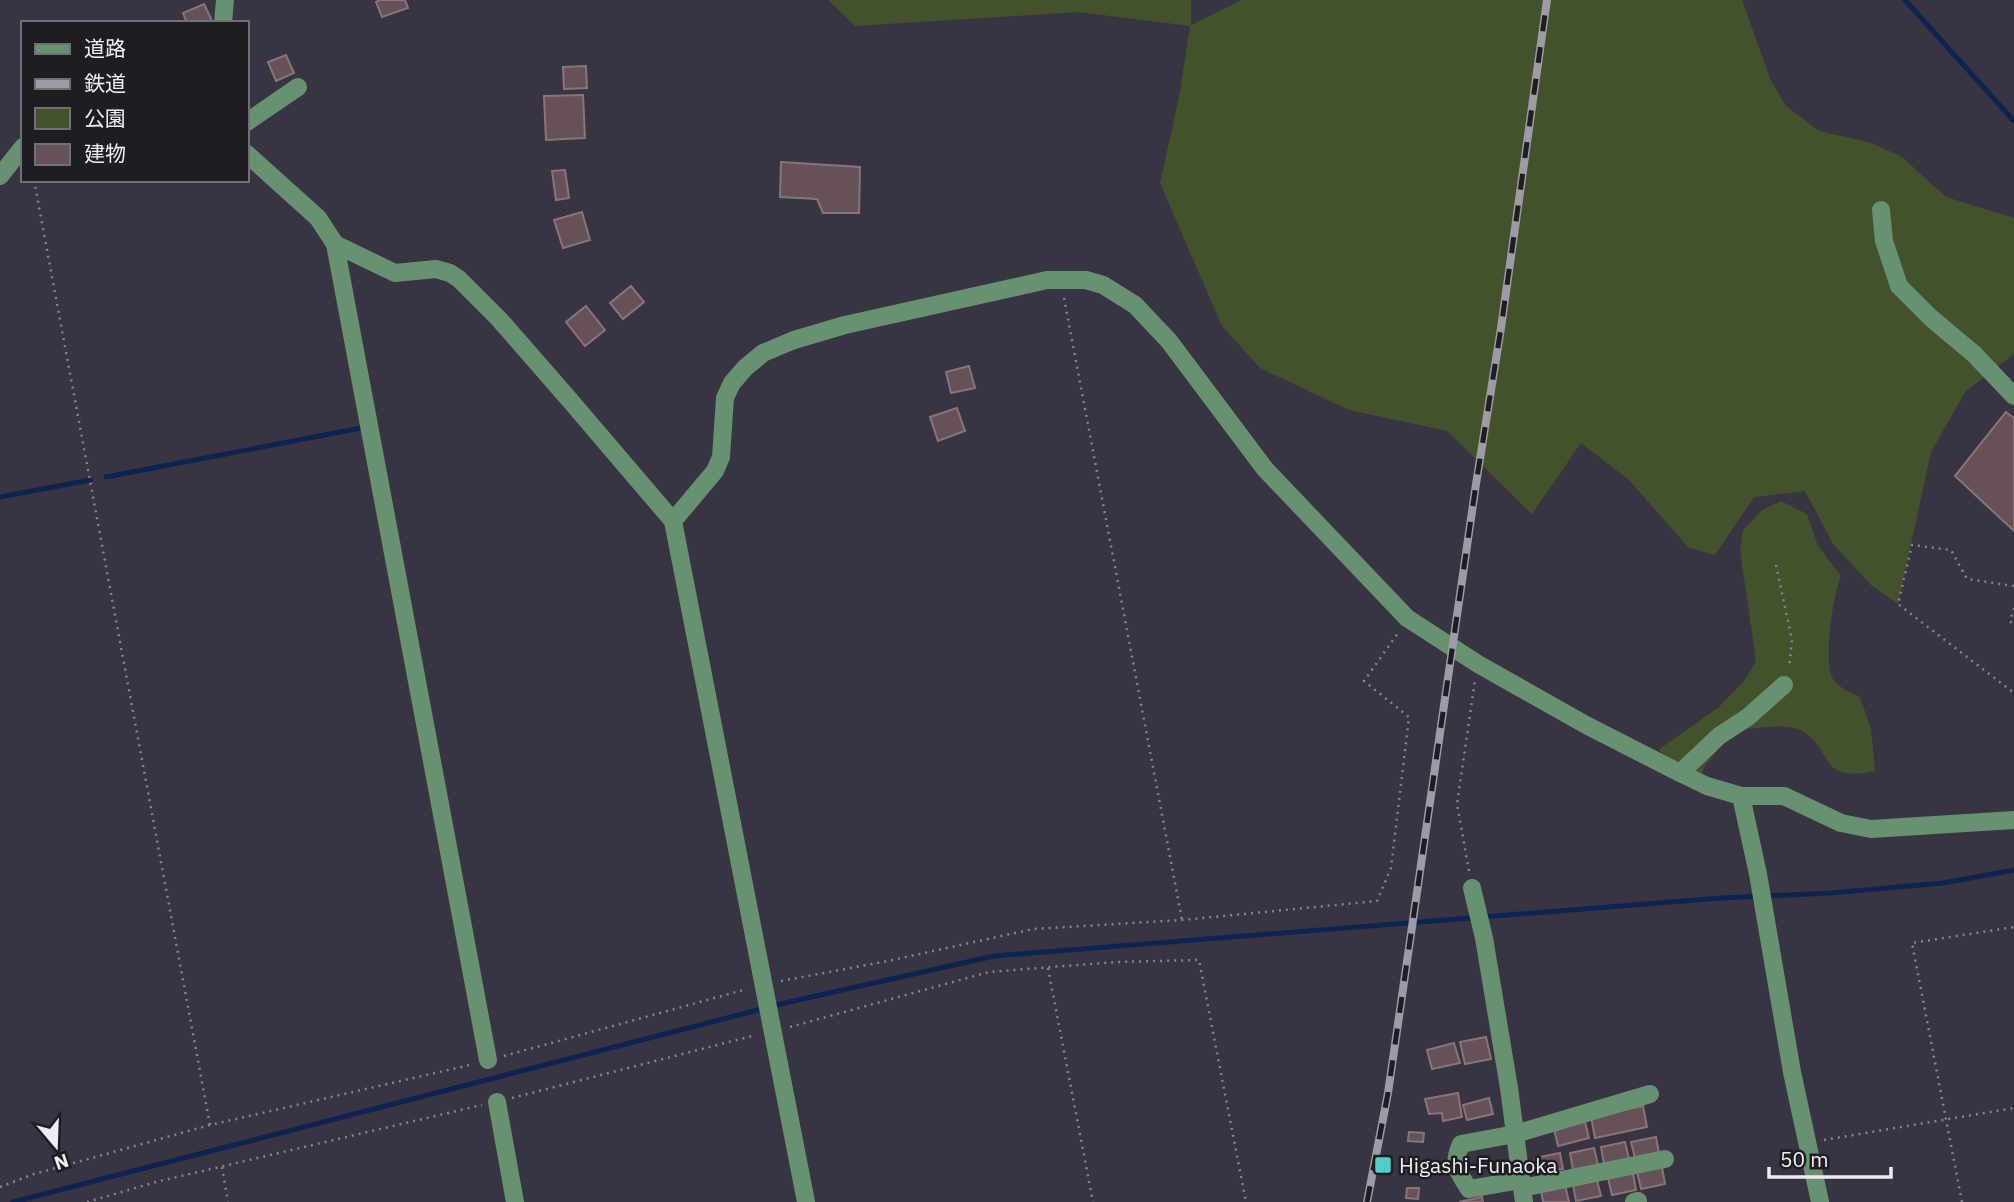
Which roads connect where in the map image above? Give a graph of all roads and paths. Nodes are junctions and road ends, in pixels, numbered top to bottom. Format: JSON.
{"nodes":[{"id":1,"x":225,"y":0,"type":"edge"},
{"id":2,"x":223,"y":21,"type":"edge"},
{"id":3,"x":298,"y":87,"type":"dead end"},
{"id":4,"x":248,"y":121,"type":"edge"},
{"id":5,"x":21,"y":150,"type":"edge"},
{"id":6,"x":248,"y":155,"type":"edge"},
{"id":7,"x":0,"y":176,"type":"edge"},
{"id":8,"x":34,"y":182,"type":"edge"},
{"id":9,"x":1881,"y":210,"type":"dead end"},
{"id":10,"x":335,"y":244,"type":"junction"},
{"id":11,"x":1060,"y":280,"type":"junction"},
{"id":12,"x":2014,"y":396,"type":"edge"},
{"id":13,"x":673,"y":522,"type":"junction"},
{"id":14,"x":1776,"y":565,"type":"dead end"},
{"id":15,"x":2014,"y":586,"type":"edge"},
{"id":16,"x":2014,"y":608,"type":"edge"},
{"id":17,"x":1407,"y":618,"type":"junction"},
{"id":18,"x":2014,"y":626,"type":"edge"},
{"id":19,"x":1478,"y":664,"type":"junction"},
{"id":20,"x":1784,"y":685,"type":"joint"},
{"id":21,"x":2014,"y":693,"type":"edge"},
{"id":22,"x":1681,"y":773,"type":"junction"},
{"id":23,"x":1741,"y":796,"type":"junction"},
{"id":24,"x":2014,"y":820,"type":"edge"},
{"id":25,"x":1472,"y":888,"type":"joint"},
{"id":26,"x":1182,"y":920,"type":"junction"},
{"id":27,"x":2014,"y":927,"type":"edge"},
{"id":28,"x":1048,"y":967,"type":"junction"},
{"id":29,"x":763,"y":985,"type":"junction"},
{"id":30,"x":773,"y":1032,"type":"junction"},
{"id":31,"x":488,"y":1060,"type":"dead end"},
{"id":32,"x":1650,"y":1094,"type":"dead end"},
{"id":33,"x":497,"y":1102,"type":"junction"},
{"id":34,"x":2014,"y":1108,"type":"edge"},
{"id":35,"x":1945,"y":1120,"type":"junction"},
{"id":36,"x":1515,"y":1134,"type":"junction"},
{"id":37,"x":1807,"y":1143,"type":"junction"},
{"id":38,"x":1665,"y":1160,"type":"dead end"},
{"id":39,"x":222,"y":1166,"type":"junction"},
{"id":40,"x":0,"y":1187,"type":"edge"},
{"id":41,"x":1522,"y":1190,"type":"edge"},
{"id":42,"x":87,"y":1202,"type":"edge"},
{"id":43,"x":228,"y":1202,"type":"edge"},
{"id":44,"x":515,"y":1202,"type":"edge"},
{"id":45,"x":806,"y":1202,"type":"edge"},
{"id":46,"x":1093,"y":1202,"type":"edge"},
{"id":47,"x":1246,"y":1202,"type":"edge"},
{"id":48,"x":1820,"y":1202,"type":"edge"},
{"id":49,"x":1962,"y":1202,"type":"edge"}],
"edges":[{"from":1,"to":2,"type":"street"},
{"from":3,"to":4,"type":"street"},
{"from":5,"to":7,"type":"street"},
{"from":6,"to":10,"type":"street"},
{"from":8,"to":40,"type":"path"},
{"from":9,"to":12,"type":"street"},
{"from":10,"to":13,"type":"street"},
{"from":10,"to":31,"type":"street"},
{"from":11,"to":13,"type":"street"},
{"from":11,"to":17,"type":"street"},
{"from":11,"to":26,"type":"path"},
{"from":13,"to":29,"type":"street"},
{"from":14,"to":20,"type":"path"},
{"from":15,"to":21,"type":"path"},
{"from":16,"to":18,"type":"path"},
{"from":17,"to":19,"type":"street"},
{"from":17,"to":26,"type":"path"},
{"from":19,"to":22,"type":"street"},
{"from":19,"to":25,"type":"path"},
{"from":20,"to":22,"type":"street"},
{"from":22,"to":23,"type":"street"},
{"from":23,"to":24,"type":"street"},
{"from":23,"to":37,"type":"street"},
{"from":25,"to":36,"type":"street"},
{"from":26,"to":29,"type":"path"},
{"from":27,"to":35,"type":"path"},
{"from":28,"to":30,"type":"path"},
{"from":28,"to":46,"type":"path"},
{"from":28,"to":47,"type":"path"},
{"from":29,"to":30,"type":"street"},
{"from":30,"to":33,"type":"path"},
{"from":30,"to":45,"type":"street"},
{"from":32,"to":36,"type":"street"},
{"from":33,"to":39,"type":"path"},
{"from":33,"to":44,"type":"street"},
{"from":34,"to":35,"type":"path"},
{"from":35,"to":37,"type":"path"},
{"from":35,"to":49,"type":"path"},
{"from":36,"to":41,"type":"street"},
{"from":36,"to":41,"type":"street"},
{"from":37,"to":48,"type":"street"},
{"from":38,"to":41,"type":"street"},
{"from":39,"to":42,"type":"path"},
{"from":39,"to":43,"type":"path"}]}
